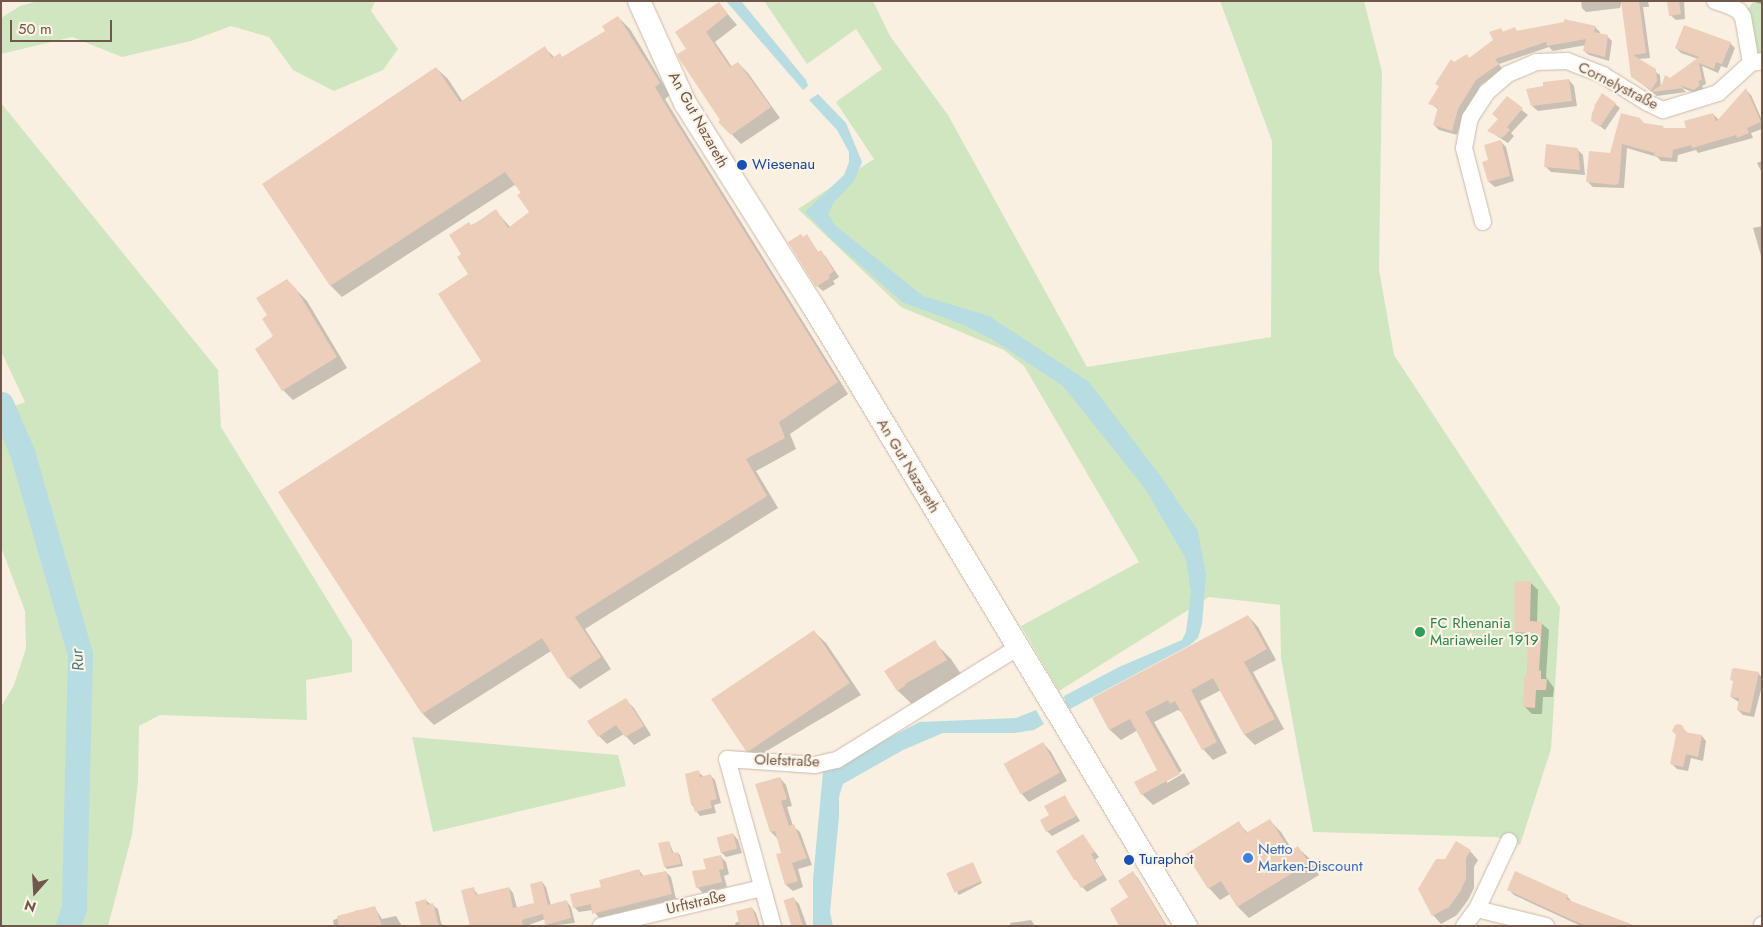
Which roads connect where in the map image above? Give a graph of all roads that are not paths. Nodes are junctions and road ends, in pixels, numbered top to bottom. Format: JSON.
{"nodes":[{"id":1,"x":639,"y":1,"type":"edge"},
{"id":2,"x":1715,"y":1,"type":"edge"},
{"id":3,"x":1756,"y":62,"type":"edge"},
{"id":4,"x":1483,"y":222,"type":"dead end"},
{"id":5,"x":1017,"y":648,"type":"junction"},
{"id":6,"x":1509,"y":841,"type":"dead end"},
{"id":7,"x":762,"y":888,"type":"junction"},
{"id":8,"x":1477,"y":909,"type":"junction"},
{"id":9,"x":601,"y":926,"type":"edge"},
{"id":10,"x":773,"y":926,"type":"edge"},
{"id":11,"x":1186,"y":926,"type":"edge"},
{"id":12,"x":1464,"y":926,"type":"edge"},
{"id":13,"x":1546,"y":926,"type":"edge"}],
"edges":[{"from":1,"to":5,"type":"main road","name":"An Gut Nazareth"},
{"from":2,"to":3,"type":"street"},
{"from":3,"to":4,"type":"street","name":"Cornelystraße"},
{"from":5,"to":7,"type":"street","name":"Olefstraße"},
{"from":5,"to":11,"type":"main road","name":"An Gut Nazareth"},
{"from":6,"to":8,"type":"street"},
{"from":7,"to":9,"type":"street","name":"Urftstraße"},
{"from":7,"to":10,"type":"street","name":"Olefstraße"},
{"from":8,"to":12,"type":"street"},
{"from":8,"to":13,"type":"street"}]}
